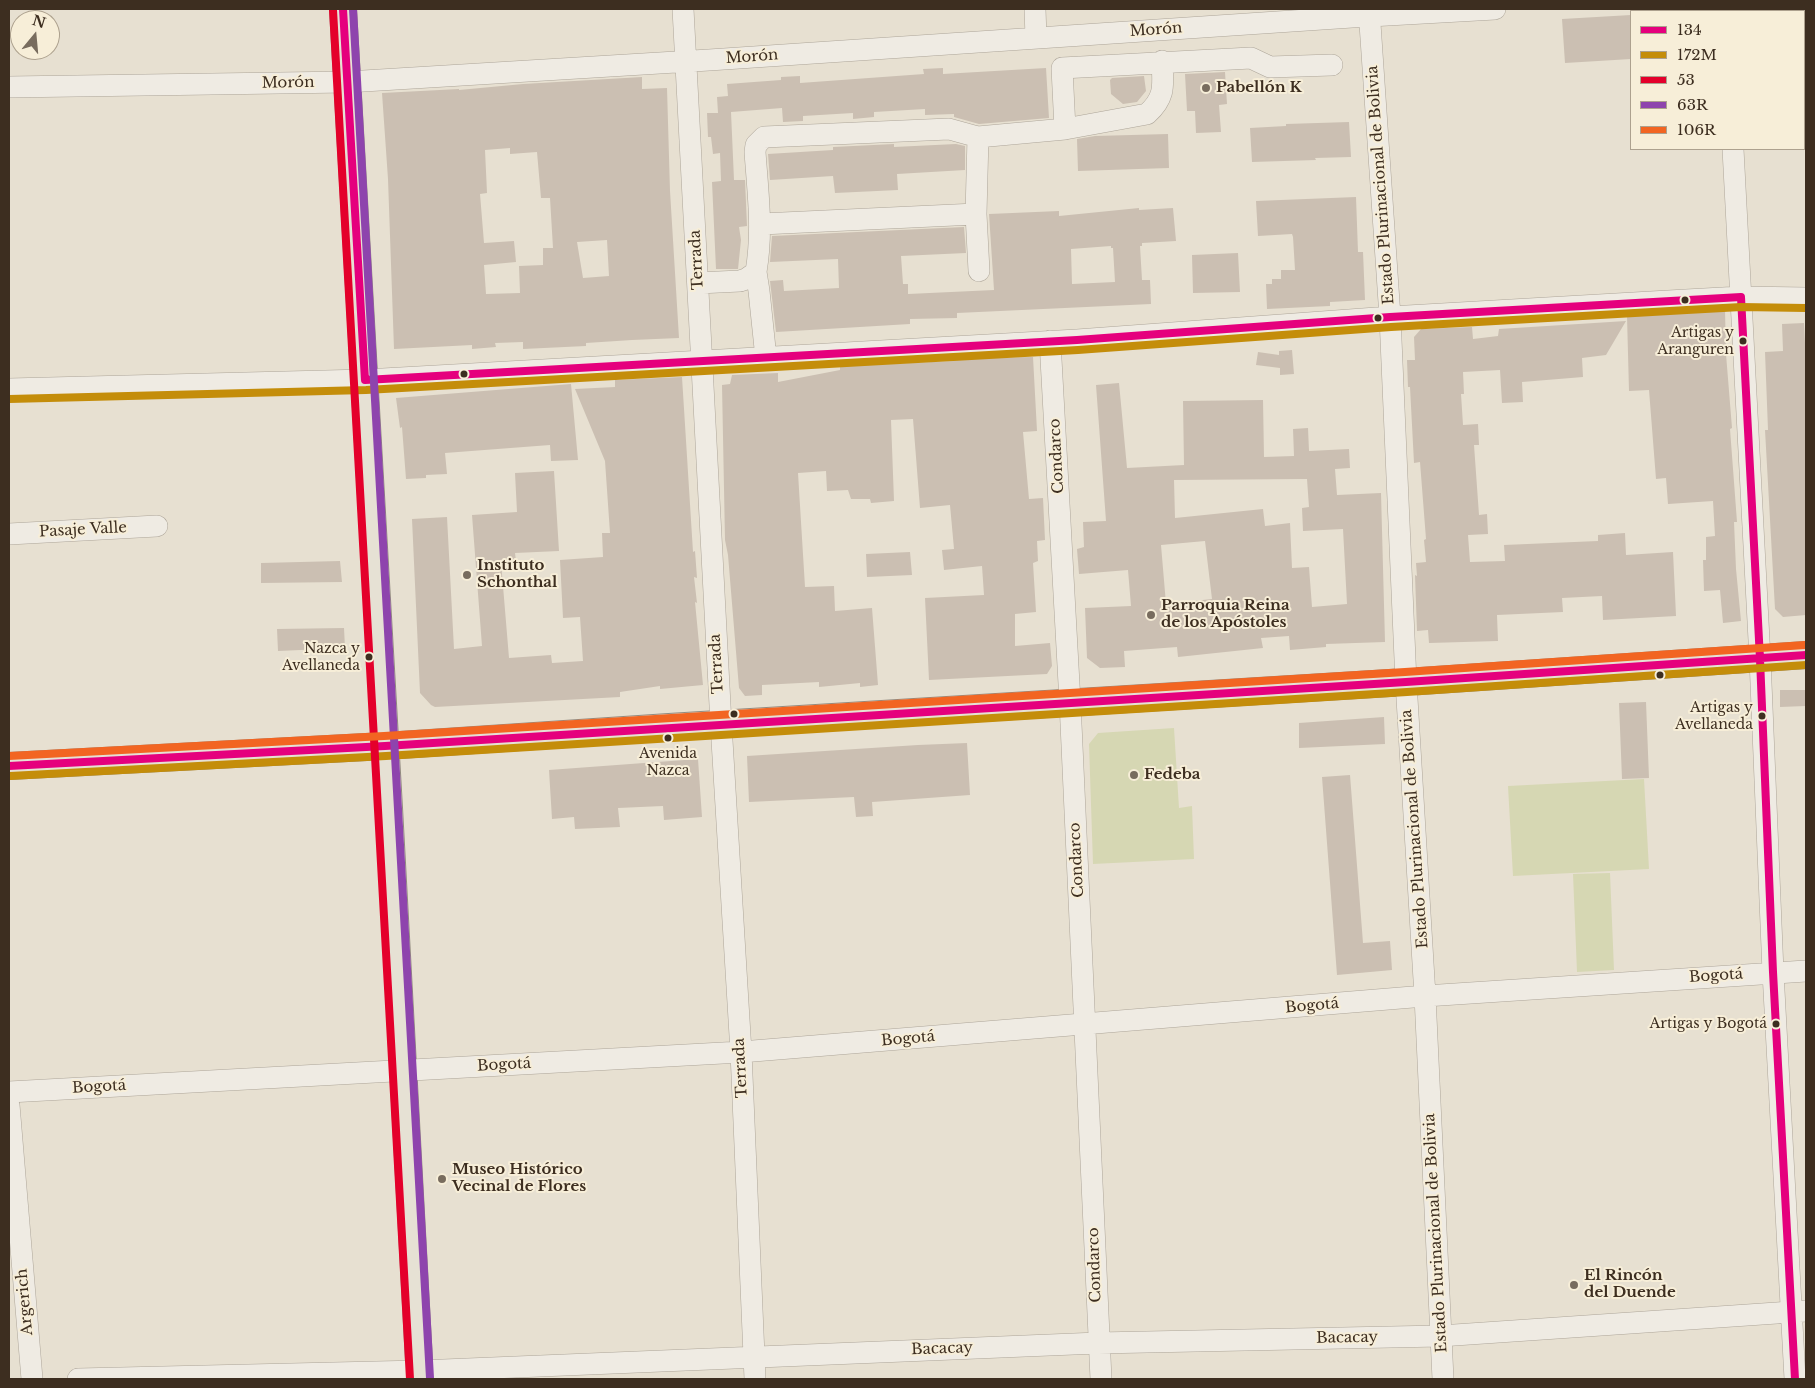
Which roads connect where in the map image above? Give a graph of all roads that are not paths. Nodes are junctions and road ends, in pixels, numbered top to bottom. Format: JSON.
{"nodes":[{"id":1,"x":343,"y":9,"type":"edge"},
{"id":2,"x":683,"y":9,"type":"edge"},
{"id":3,"x":1035,"y":9,"type":"edge"},
{"id":4,"x":1495,"y":9,"type":"edge"},
{"id":5,"x":1369,"y":12,"type":"edge"},
{"id":6,"x":1036,"y":38,"type":"junction"},
{"id":7,"x":687,"y":61,"type":"junction"},
{"id":8,"x":1162,"y":61,"type":"junction"},
{"id":9,"x":1332,"y":65,"type":"dead end"},
{"id":10,"x":347,"y":82,"type":"junction"},
{"id":11,"x":9,"y":87,"type":"edge"},
{"id":12,"x":1065,"y":129,"type":"junction"},
{"id":13,"x":978,"y":137,"type":"junction"},
{"id":14,"x":1733,"y":150,"type":"edge"},
{"id":15,"x":976,"y":214,"type":"junction"},
{"id":16,"x":761,"y":224,"type":"junction"},
{"id":17,"x":979,"y":271,"type":"dead end"},
{"id":18,"x":756,"y":272,"type":"junction"},
{"id":19,"x":698,"y":283,"type":"junction"},
{"id":20,"x":1741,"y":297,"type":"junction"},
{"id":21,"x":1806,"y":298,"type":"edge"},
{"id":22,"x":1390,"y":318,"type":"junction"},
{"id":23,"x":1050,"y":341,"type":"junction"},
{"id":24,"x":766,"y":358,"type":"junction"},
{"id":25,"x":702,"y":362,"type":"junction"},
{"id":26,"x":365,"y":380,"type":"junction"},
{"id":27,"x":9,"y":389,"type":"edge"},
{"id":28,"x":157,"y":526,"type":"dead end"},
{"id":29,"x":9,"y":534,"type":"edge"},
{"id":30,"x":1806,"y":655,"type":"edge"},
{"id":31,"x":1760,"y":659,"type":"junction"},
{"id":32,"x":1406,"y":682,"type":"junction"},
{"id":33,"x":1070,"y":702,"type":"junction"},
{"id":34,"x":721,"y":724,"type":"junction"},
{"id":35,"x":386,"y":746,"type":"junction"},
{"id":36,"x":9,"y":766,"type":"edge"},
{"id":37,"x":1806,"y":971,"type":"edge"},
{"id":38,"x":1772,"y":972,"type":"junction"},
{"id":39,"x":1425,"y":996,"type":"junction"},
{"id":40,"x":1085,"y":1025,"type":"junction"},
{"id":41,"x":741,"y":1052,"type":"junction"},
{"id":42,"x":403,"y":1070,"type":"junction"},
{"id":43,"x":9,"y":1092,"type":"edge"},
{"id":44,"x":9,"y":1104,"type":"edge"},
{"id":45,"x":1799,"y":1312,"type":"edge"},
{"id":46,"x":1440,"y":1336,"type":"junction"},
{"id":47,"x":1098,"y":1343,"type":"junction"},
{"id":48,"x":754,"y":1357,"type":"junction"},
{"id":49,"x":419,"y":1375,"type":"edge"},
{"id":50,"x":32,"y":1379,"type":"edge"},
{"id":51,"x":78,"y":1379,"type":"edge"},
{"id":52,"x":755,"y":1379,"type":"edge"},
{"id":53,"x":1101,"y":1379,"type":"edge"},
{"id":54,"x":1443,"y":1379,"type":"edge"},
{"id":55,"x":1795,"y":1379,"type":"edge"}],
"edges":[{"from":1,"to":10,"type":"main road"},
{"from":2,"to":7,"type":"street","name":"Terrada"},
{"from":3,"to":6,"type":"street"},
{"from":4,"to":5,"type":"street","name":"Morón"},
{"from":5,"to":6,"type":"street","name":"Morón"},
{"from":5,"to":22,"type":"street","name":"Estado Plurinacional de Bolivia"},
{"from":6,"to":7,"type":"street","name":"Morón"},
{"from":7,"to":10,"type":"street","name":"Morón"},
{"from":7,"to":19,"type":"street","name":"Terrada"},
{"from":8,"to":9,"type":"street"},
{"from":8,"to":12,"type":"street"},
{"from":8,"to":12,"type":"street"},
{"from":10,"to":11,"type":"street","name":"Morón"},
{"from":10,"to":26,"type":"main road"},
{"from":12,"to":13,"type":"street"},
{"from":13,"to":15,"type":"street"},
{"from":13,"to":16,"type":"street"},
{"from":14,"to":20,"type":"street"},
{"from":15,"to":16,"type":"street"},
{"from":15,"to":17,"type":"street"},
{"from":16,"to":18,"type":"street"},
{"from":18,"to":19,"type":"street"},
{"from":18,"to":24,"type":"street"},
{"from":19,"to":25,"type":"street","name":"Terrada"},
{"from":20,"to":21,"type":"street"},
{"from":20,"to":22,"type":"street"},
{"from":20,"to":31,"type":"street"},
{"from":22,"to":23,"type":"street"},
{"from":22,"to":32,"type":"street","name":"Estado Plurinacional de Bolivia"},
{"from":23,"to":24,"type":"street"},
{"from":23,"to":33,"type":"street","name":"Condarco"},
{"from":24,"to":25,"type":"street"},
{"from":25,"to":26,"type":"street"},
{"from":25,"to":34,"type":"street","name":"Terrada"},
{"from":26,"to":27,"type":"street"},
{"from":26,"to":35,"type":"main road"},
{"from":28,"to":29,"type":"street","name":"Pasaje Valle"},
{"from":30,"to":31,"type":"main road"},
{"from":31,"to":32,"type":"main road"},
{"from":31,"to":38,"type":"street"},
{"from":32,"to":33,"type":"main road"},
{"from":32,"to":39,"type":"street","name":"Estado Plurinacional de Bolivia"},
{"from":33,"to":34,"type":"main road"},
{"from":33,"to":40,"type":"street","name":"Condarco"},
{"from":34,"to":35,"type":"main road"},
{"from":34,"to":41,"type":"street","name":"Terrada"},
{"from":35,"to":36,"type":"main road"},
{"from":35,"to":42,"type":"main road"},
{"from":37,"to":38,"type":"street","name":"Bogotá"},
{"from":38,"to":39,"type":"street","name":"Bogotá"},
{"from":38,"to":45,"type":"street"},
{"from":39,"to":40,"type":"street","name":"Bogotá"},
{"from":39,"to":46,"type":"street","name":"Estado Plurinacional de Bolivia"},
{"from":40,"to":41,"type":"street","name":"Bogotá"},
{"from":40,"to":47,"type":"street","name":"Condarco"},
{"from":41,"to":42,"type":"street","name":"Bogotá"},
{"from":41,"to":48,"type":"street","name":"Terrada"},
{"from":42,"to":43,"type":"street","name":"Bogotá"},
{"from":42,"to":49,"type":"main road"},
{"from":44,"to":50,"type":"street","name":"Argerich"},
{"from":45,"to":46,"type":"street","name":"Bacacay"},
{"from":45,"to":55,"type":"street"},
{"from":46,"to":47,"type":"street","name":"Bacacay"},
{"from":46,"to":54,"type":"street","name":"Estado Plurinacional de Bolivia"},
{"from":47,"to":48,"type":"street","name":"Bacacay"},
{"from":47,"to":53,"type":"street","name":"Condarco"},
{"from":48,"to":49,"type":"street","name":"Bacacay"},
{"from":48,"to":52,"type":"street","name":"Terrada"},
{"from":49,"to":51,"type":"street","name":"Bacacay"}]}
